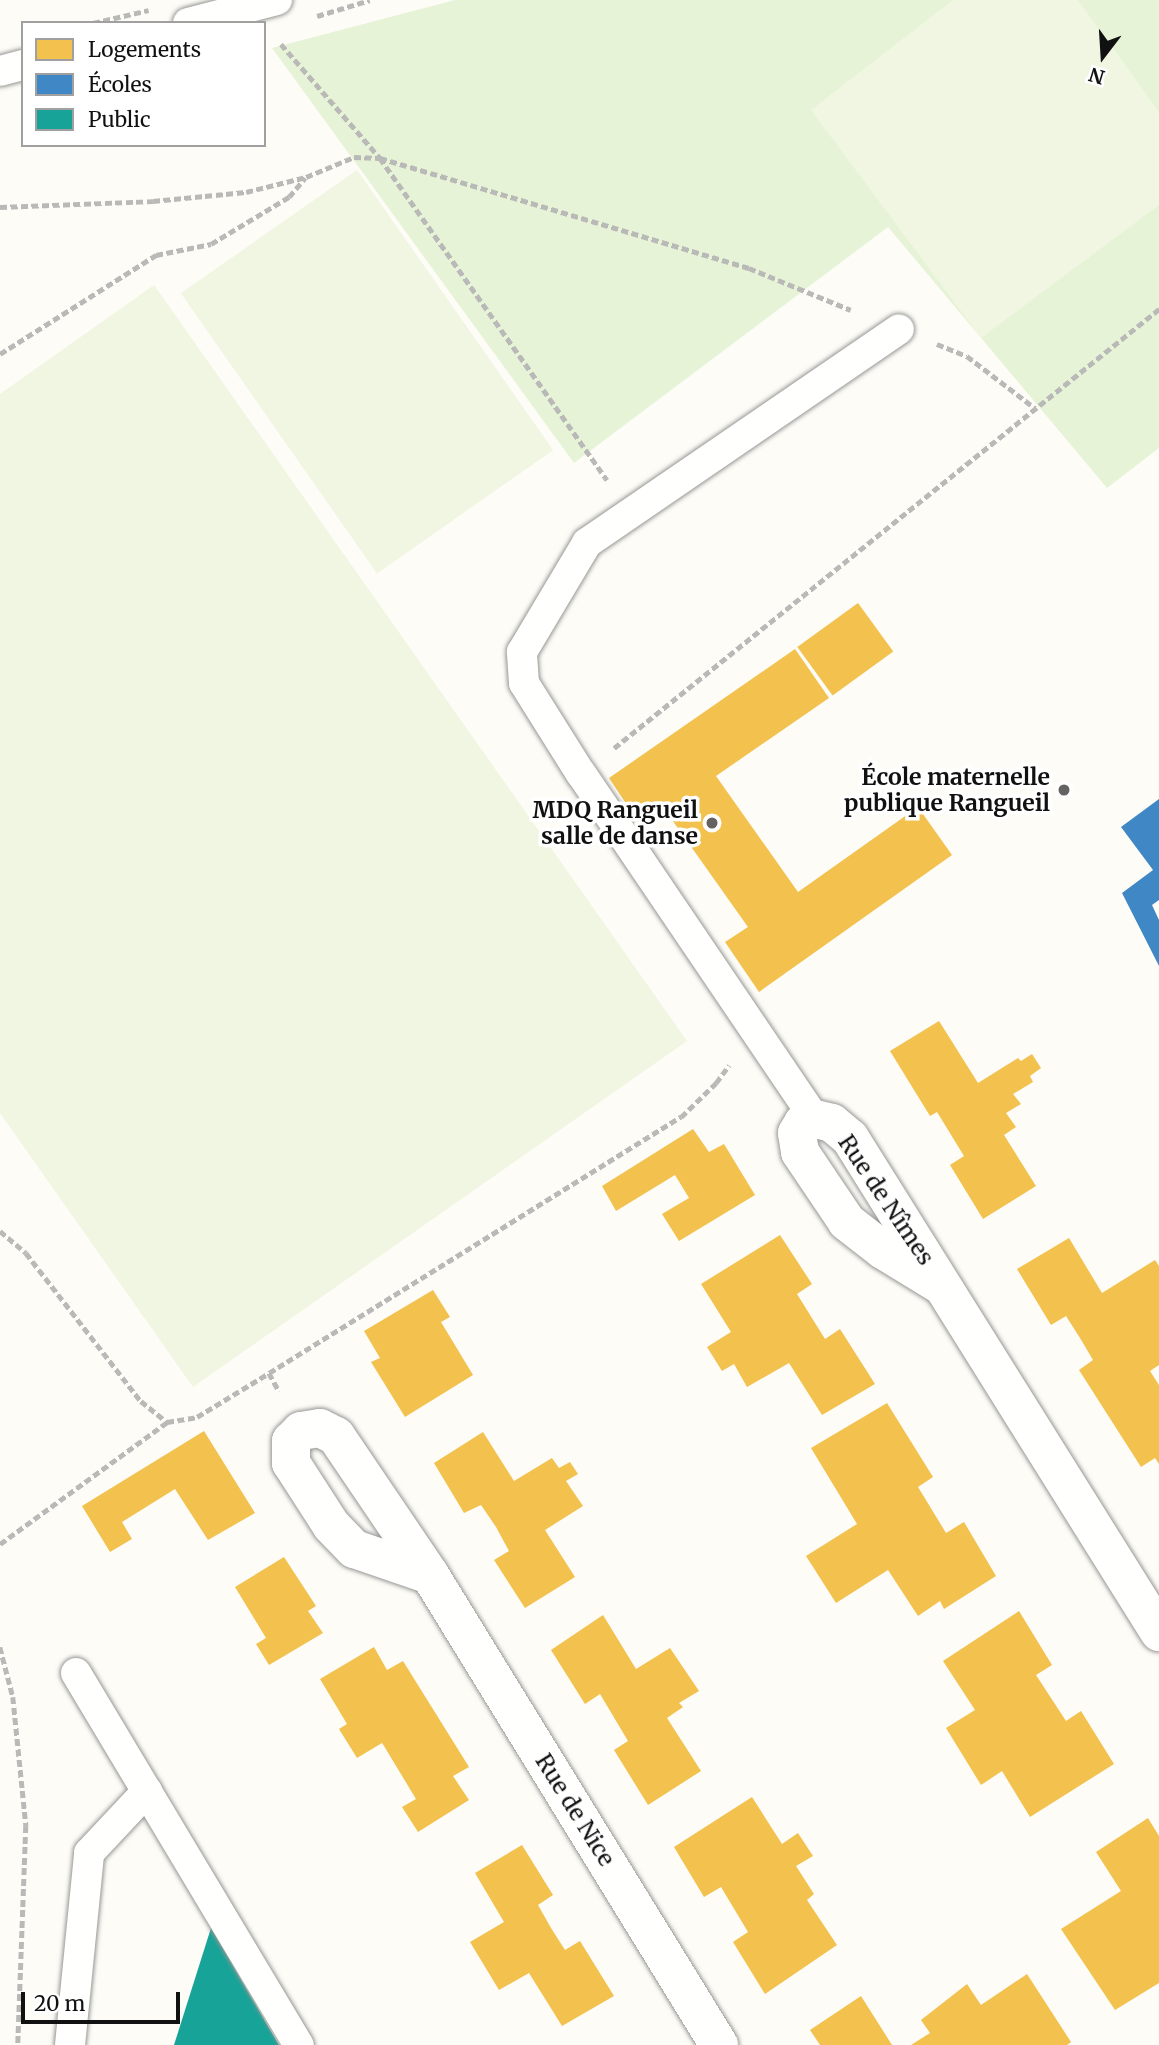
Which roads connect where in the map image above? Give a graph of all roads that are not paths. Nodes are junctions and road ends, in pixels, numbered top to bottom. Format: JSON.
{"nodes":[{"id":1,"x":277,"y":0,"type":"edge"},
{"id":2,"x":196,"y":21,"type":"edge"},
{"id":3,"x":21,"y":66,"type":"edge"},
{"id":4,"x":0,"y":71,"type":"edge"},
{"id":5,"x":899,"y":329,"type":"road end"},
{"id":6,"x":815,"y":1119,"type":"joint"},
{"id":7,"x":430,"y":1574,"type":"junction"},
{"id":8,"x":1159,"y":1632,"type":"edge"},
{"id":9,"x":76,"y":1672,"type":"dead end"},
{"id":10,"x":147,"y":1791,"type":"junction"},
{"id":11,"x":70,"y":2045,"type":"edge"},
{"id":12,"x":299,"y":2045,"type":"edge"},
{"id":13,"x":719,"y":2045,"type":"edge"}],
"edges":[{"from":1,"to":2,"type":"lane"},
{"from":3,"to":4,"type":"lane"},
{"from":5,"to":6,"type":"lane"},
{"from":6,"to":8,"type":"street","name":"Rue de Nîmes"},
{"from":7,"to":7,"type":"street","name":"Rue de Nice"},
{"from":7,"to":13,"type":"street","name":"Rue de Nice"},
{"from":9,"to":10,"type":"lane"},
{"from":10,"to":11,"type":"lane"},
{"from":10,"to":12,"type":"lane"}]}
